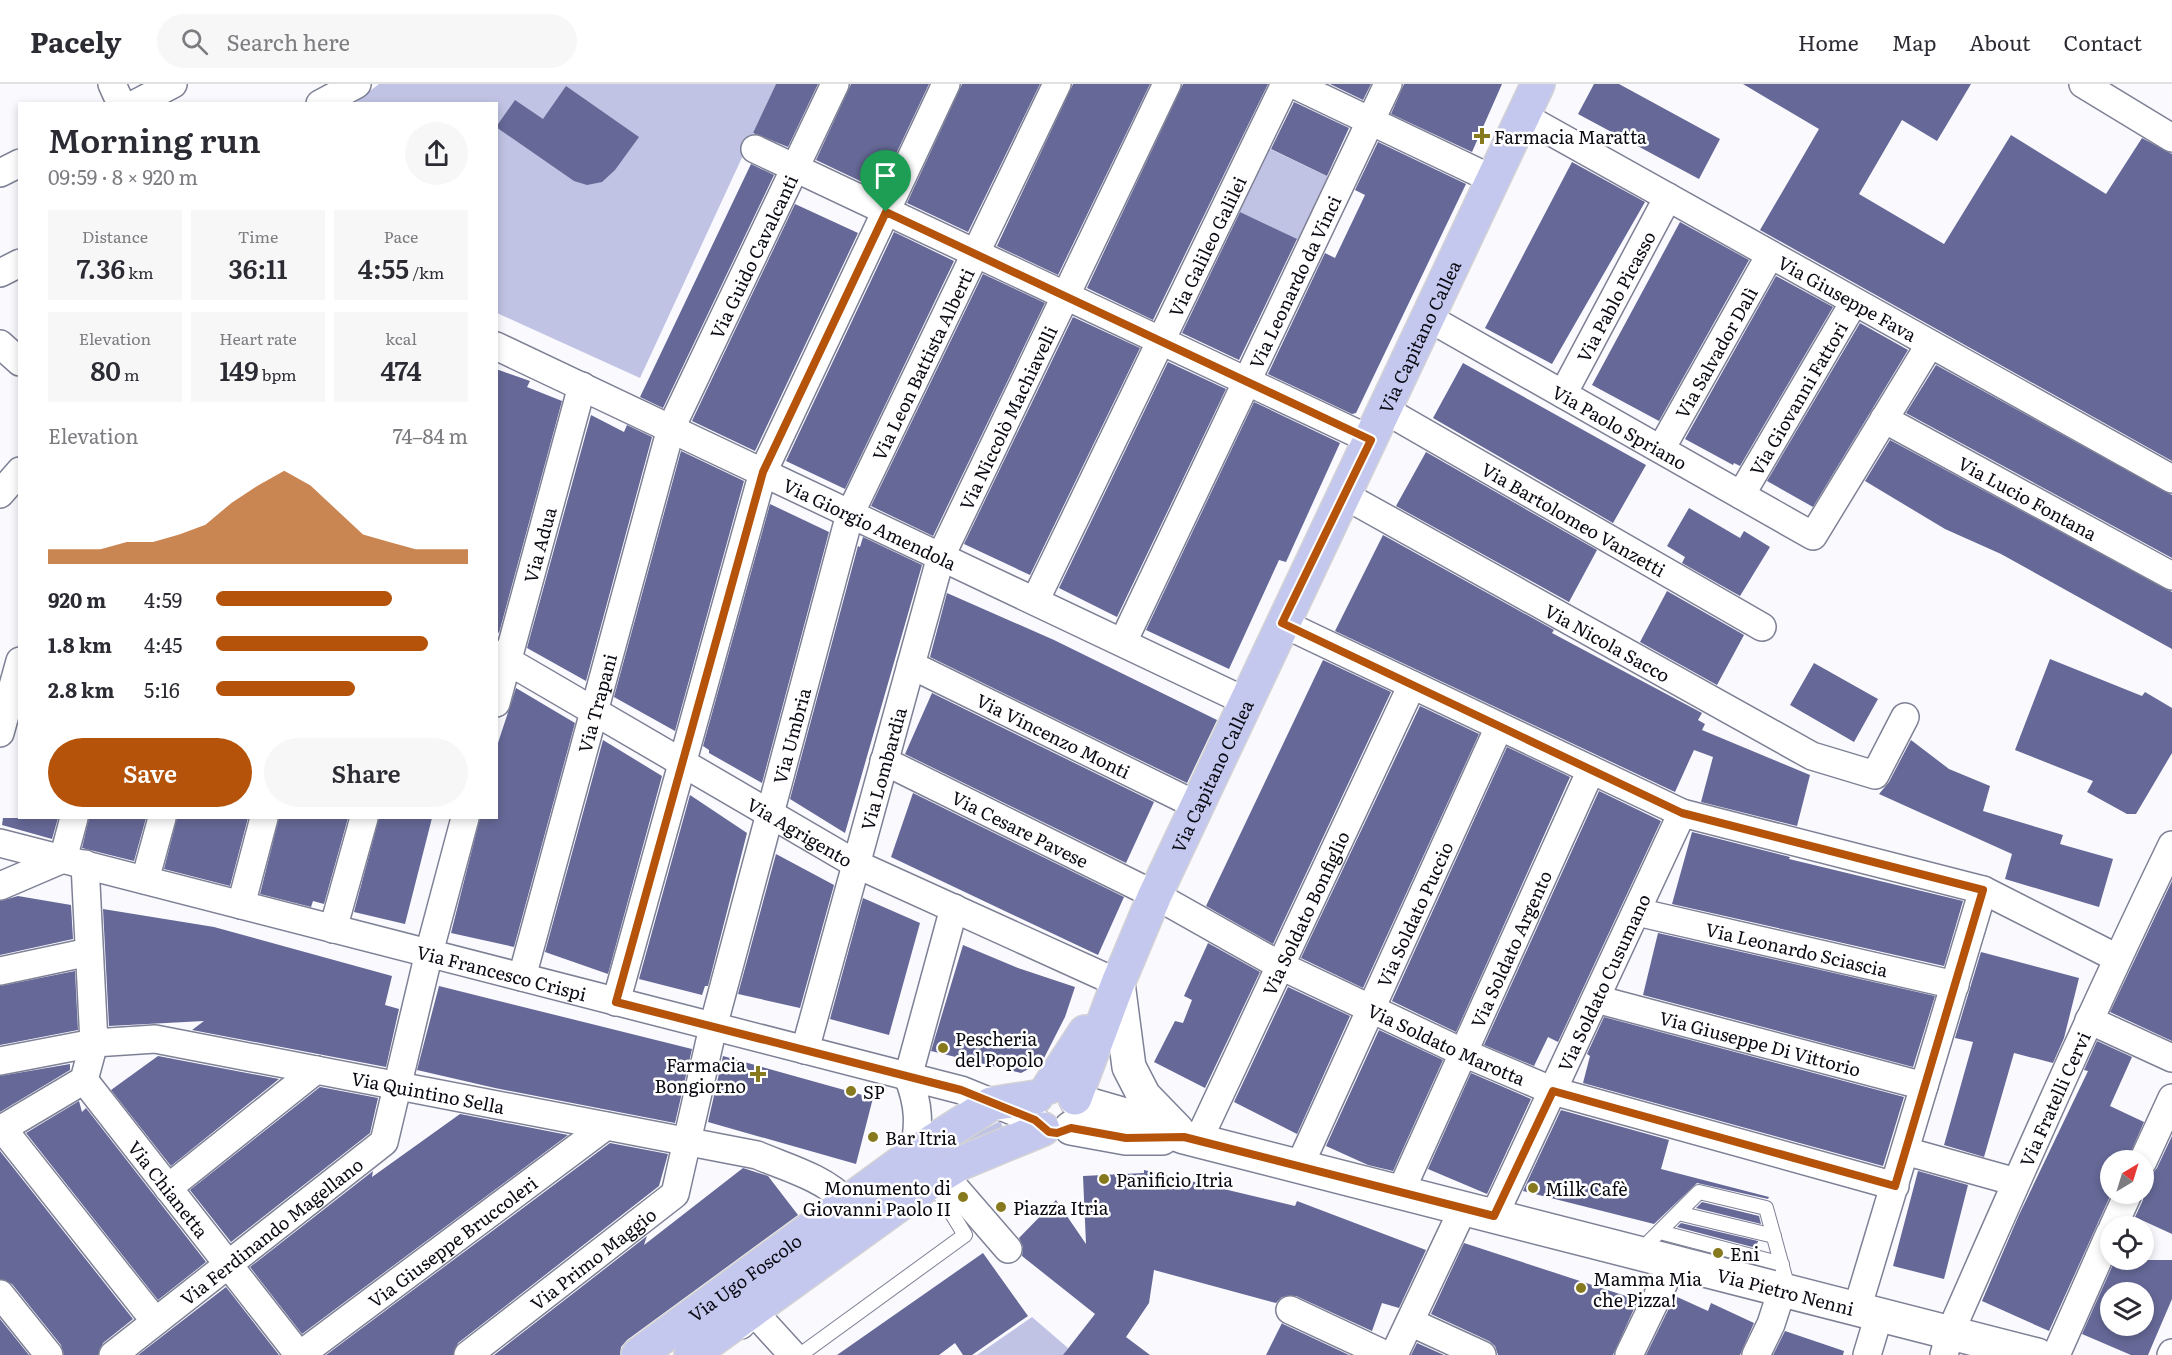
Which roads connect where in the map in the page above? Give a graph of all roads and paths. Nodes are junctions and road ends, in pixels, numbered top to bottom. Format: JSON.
{"nodes":[{"id":1,"x":112,"y":84,"type":"edge"},
{"id":2,"x":172,"y":84,"type":"edge"},
{"id":3,"x":357,"y":84,"type":"edge"},
{"id":4,"x":835,"y":84,"type":"edge"},
{"id":5,"x":946,"y":84,"type":"edge"},
{"id":6,"x":1057,"y":84,"type":"edge"},
{"id":7,"x":1167,"y":84,"type":"edge"},
{"id":8,"x":1285,"y":84,"type":"edge"},
{"id":9,"x":1293,"y":84,"type":"edge"},
{"id":10,"x":1388,"y":84,"type":"edge"},
{"id":11,"x":1538,"y":84,"type":"edge"},
{"id":12,"x":2083,"y":84,"type":"edge"},
{"id":13,"x":121,"y":102,"type":"edge"},
{"id":14,"x":139,"y":102,"type":"edge"},
{"id":15,"x":324,"y":102,"type":"edge"},
{"id":16,"x":1523,"y":116,"type":"junction"},
{"id":17,"x":1371,"y":121,"type":"junction"},
{"id":18,"x":2172,"y":138,"type":"edge"},
{"id":19,"x":755,"y":149,"type":"dead end"},
{"id":20,"x":18,"y":164,"type":"edge"},
{"id":21,"x":795,"y":169,"type":"junction"},
{"id":22,"x":0,"y":173,"type":"edge"},
{"id":23,"x":1492,"y":179,"type":"junction"},
{"id":24,"x":1668,"y":197,"type":"junction"},
{"id":25,"x":886,"y":212,"type":"junction"},
{"id":26,"x":975,"y":254,"type":"junction"},
{"id":27,"x":1770,"y":255,"type":"junction"},
{"id":28,"x":18,"y":264,"type":"edge"},
{"id":29,"x":0,"y":273,"type":"edge"},
{"id":30,"x":1065,"y":297,"type":"junction"},
{"id":31,"x":1854,"y":302,"type":"junction"},
{"id":32,"x":1427,"y":317,"type":"junction"},
{"id":33,"x":1160,"y":342,"type":"junction"},
{"id":34,"x":0,"y":344,"type":"edge"},
{"id":35,"x":1930,"y":344,"type":"junction"},
{"id":36,"x":498,"y":347,"type":"edge"},
{"id":37,"x":18,"y":360,"type":"edge"},
{"id":38,"x":1246,"y":383,"type":"junction"},
{"id":39,"x":582,"y":387,"type":"junction"},
{"id":40,"x":1563,"y":394,"type":"junction"},
{"id":41,"x":1385,"y":410,"type":"junction"},
{"id":42,"x":1884,"y":418,"type":"junction"},
{"id":43,"x":670,"y":429,"type":"junction"},
{"id":44,"x":1371,"y":440,"type":"junction"},
{"id":45,"x":1661,"y":449,"type":"junction"},
{"id":46,"x":763,"y":472,"type":"junction"},
{"id":47,"x":18,"y":473,"type":"edge"},
{"id":48,"x":2172,"y":479,"type":"edge"},
{"id":49,"x":0,"y":494,"type":"edge"},
{"id":50,"x":1344,"y":495,"type":"junction"},
{"id":51,"x":1741,"y":495,"type":"junction"},
{"id":52,"x":850,"y":514,"type":"junction"},
{"id":53,"x":941,"y":556,"type":"junction"},
{"id":54,"x":2172,"y":576,"type":"edge"},
{"id":55,"x":1035,"y":601,"type":"junction"},
{"id":56,"x":1282,"y":623,"type":"junction"},
{"id":57,"x":1762,"y":627,"type":"dead end"},
{"id":58,"x":1123,"y":642,"type":"junction"},
{"id":59,"x":502,"y":658,"type":"edge"},
{"id":60,"x":14,"y":663,"type":"edge"},
{"id":61,"x":911,"y":665,"type":"junction"},
{"id":62,"x":1412,"y":685,"type":"junction"},
{"id":63,"x":498,"y":688,"type":"edge"},
{"id":64,"x":1245,"y":701,"type":"junction"},
{"id":65,"x":594,"y":713,"type":"junction"},
{"id":66,"x":1905,"y":717,"type":"dead end"},
{"id":67,"x":1499,"y":727,"type":"junction"},
{"id":68,"x":0,"y":733,"type":"edge"},
{"id":69,"x":884,"y":761,"type":"junction"},
{"id":70,"x":682,"y":764,"type":"junction"},
{"id":71,"x":1591,"y":770,"type":"junction"},
{"id":72,"x":1196,"y":805,"type":"junction"},
{"id":73,"x":1682,"y":813,"type":"junction"},
{"id":74,"x":770,"y":815,"type":"junction"},
{"id":75,"x":74,"y":819,"type":"edge"},
{"id":76,"x":162,"y":819,"type":"edge"},
{"id":77,"x":264,"y":819,"type":"edge"},
{"id":78,"x":364,"y":819,"type":"edge"},
{"id":79,"x":465,"y":819,"type":"edge"},
{"id":80,"x":0,"y":843,"type":"edge"},
{"id":81,"x":2172,"y":845,"type":"edge"},
{"id":82,"x":74,"y":862,"type":"junction"},
{"id":83,"x":856,"y":864,"type":"junction"},
{"id":84,"x":145,"y":880,"type":"junction"},
{"id":85,"x":0,"y":886,"type":"edge"},
{"id":86,"x":1983,"y":890,"type":"junction"},
{"id":87,"x":1155,"y":895,"type":"junction"},
{"id":88,"x":241,"y":905,"type":"junction"},
{"id":89,"x":954,"y":908,"type":"junction"},
{"id":90,"x":1637,"y":912,"type":"junction"},
{"id":91,"x":333,"y":929,"type":"junction"},
{"id":92,"x":89,"y":952,"type":"junction"},
{"id":93,"x":429,"y":953,"type":"junction"},
{"id":94,"x":2117,"y":957,"type":"junction"},
{"id":95,"x":1281,"y":966,"type":"junction"},
{"id":96,"x":0,"y":972,"type":"edge"},
{"id":97,"x":522,"y":977,"type":"junction"},
{"id":98,"x":1118,"y":983,"type":"junction"},
{"id":99,"x":1955,"y":985,"type":"junction"},
{"id":100,"x":1596,"y":999,"type":"junction"},
{"id":101,"x":616,"y":1002,"type":"junction"},
{"id":102,"x":1372,"y":1009,"type":"junction"},
{"id":103,"x":2089,"y":1020,"type":"junction"},
{"id":104,"x":713,"y":1027,"type":"junction"},
{"id":105,"x":94,"y":1043,"type":"junction"},
{"id":106,"x":805,"y":1050,"type":"junction"},
{"id":107,"x":1464,"y":1053,"type":"junction"},
{"id":108,"x":2172,"y":1058,"type":"edge"},
{"id":109,"x":0,"y":1061,"type":"edge"},
{"id":110,"x":316,"y":1070,"type":"junction"},
{"id":111,"x":908,"y":1077,"type":"junction"},
{"id":112,"x":84,"y":1080,"type":"junction"},
{"id":113,"x":396,"y":1086,"type":"junction"},
{"id":114,"x":1924,"y":1086,"type":"junction"},
{"id":115,"x":1553,"y":1091,"type":"junction"},
{"id":116,"x":2172,"y":1098,"type":"edge"},
{"id":117,"x":991,"y":1104,"type":"junction"},
{"id":118,"x":1055,"y":1109,"type":"junction"},
{"id":119,"x":606,"y":1126,"type":"junction"},
{"id":120,"x":1,"y":1129,"type":"edge"},
{"id":121,"x":1191,"y":1139,"type":"junction"},
{"id":122,"x":686,"y":1142,"type":"junction"},
{"id":123,"x":2148,"y":1150,"type":"edge"},
{"id":124,"x":1905,"y":1151,"type":"junction"},
{"id":125,"x":913,"y":1154,"type":"junction"},
{"id":126,"x":1299,"y":1167,"type":"junction"},
{"id":127,"x":937,"y":1178,"type":"junction"},
{"id":128,"x":2016,"y":1182,"type":"junction"},
{"id":129,"x":1895,"y":1186,"type":"junction"},
{"id":130,"x":168,"y":1188,"type":"junction"},
{"id":131,"x":1400,"y":1192,"type":"junction"},
{"id":132,"x":845,"y":1201,"type":"junction"},
{"id":133,"x":1479,"y":1213,"type":"junction"},
{"id":134,"x":1678,"y":1213,"type":"junction"},
{"id":135,"x":1774,"y":1236,"type":"junction"},
{"id":136,"x":1651,"y":1243,"type":"junction"},
{"id":137,"x":1008,"y":1249,"type":"dead end"},
{"id":138,"x":2100,"y":1255,"type":"edge"},
{"id":139,"x":1674,"y":1262,"type":"junction"},
{"id":140,"x":229,"y":1264,"type":"junction"},
{"id":141,"x":1782,"y":1277,"type":"junction"},
{"id":142,"x":0,"y":1294,"type":"edge"},
{"id":143,"x":752,"y":1310,"type":"junction"},
{"id":144,"x":1290,"y":1310,"type":"dead end"},
{"id":145,"x":1868,"y":1312,"type":"junction"},
{"id":146,"x":155,"y":1321,"type":"junction"},
{"id":147,"x":1410,"y":1322,"type":"junction"},
{"id":148,"x":1947,"y":1344,"type":"edge"},
{"id":149,"x":49,"y":1355,"type":"edge"},
{"id":150,"x":113,"y":1355,"type":"edge"},
{"id":151,"x":299,"y":1355,"type":"edge"},
{"id":152,"x":468,"y":1355,"type":"edge"},
{"id":153,"x":638,"y":1355,"type":"edge"},
{"id":154,"x":691,"y":1355,"type":"edge"},
{"id":155,"x":718,"y":1355,"type":"edge"},
{"id":156,"x":793,"y":1355,"type":"edge"},
{"id":157,"x":800,"y":1355,"type":"edge"},
{"id":158,"x":1386,"y":1355,"type":"edge"},
{"id":159,"x":1395,"y":1355,"type":"edge"},
{"id":160,"x":1482,"y":1355,"type":"edge"},
{"id":161,"x":1629,"y":1355,"type":"edge"},
{"id":162,"x":1756,"y":1355,"type":"edge"},
{"id":163,"x":1867,"y":1355,"type":"edge"},
{"id":164,"x":2037,"y":1355,"type":"edge"},
{"id":165,"x":2055,"y":1355,"type":"edge"}],
"edges":[{"from":1,"to":13,"type":"street"},
{"from":2,"to":14,"type":"street"},
{"from":3,"to":15,"type":"street"},
{"from":4,"to":21,"type":"street","name":"Via Guido Cavalcanti"},
{"from":5,"to":25,"type":"street"},
{"from":6,"to":26,"type":"street","name":"Via Leon Battista Alberti"},
{"from":7,"to":30,"type":"street","name":"Via Niccolò Machiavelli"},
{"from":8,"to":33,"type":"street","name":"Via Galileo Galilei"},
{"from":9,"to":17,"type":"street"},
{"from":10,"to":17,"type":"street","name":"Via Leonardo da Vinci"},
{"from":11,"to":16,"type":"main road","name":"Via Capitano Callea"},
{"from":12,"to":18,"type":"street"},
{"from":16,"to":23,"type":"main road","name":"Via Capitano Callea"},
{"from":16,"to":24,"type":"street","name":"Via Giuseppe Fava"},
{"from":17,"to":23,"type":"street"},
{"from":17,"to":38,"type":"street","name":"Via Leonardo da Vinci"},
{"from":19,"to":21,"type":"street"},
{"from":20,"to":22,"type":"street"},
{"from":21,"to":25,"type":"street"},
{"from":21,"to":43,"type":"street","name":"Via Guido Cavalcanti"},
{"from":23,"to":32,"type":"main road","name":"Via Capitano Callea"},
{"from":24,"to":27,"type":"street","name":"Via Giuseppe Fava"},
{"from":24,"to":40,"type":"street","name":"Via Pablo Picasso"},
{"from":25,"to":26,"type":"street"},
{"from":25,"to":46,"type":"street"},
{"from":26,"to":30,"type":"street"},
{"from":26,"to":52,"type":"street","name":"Via Leon Battista Alberti"},
{"from":27,"to":31,"type":"street","name":"Via Giuseppe Fava"},
{"from":27,"to":45,"type":"street","name":"Via Salvador Dalì"},
{"from":28,"to":29,"type":"street"},
{"from":30,"to":33,"type":"street"},
{"from":30,"to":53,"type":"street","name":"Via Niccolò Machiavelli"},
{"from":31,"to":35,"type":"street","name":"Via Giuseppe Fava"},
{"from":31,"to":51,"type":"street","name":"Via Giovanni Fattori"},
{"from":32,"to":40,"type":"street","name":"Via Paolo Spriano"},
{"from":32,"to":41,"type":"main road","name":"Via Capitano Callea"},
{"from":33,"to":38,"type":"street"},
{"from":33,"to":55,"type":"street","name":"Via Galileo Galilei"},
{"from":34,"to":37,"type":"street"},
{"from":35,"to":42,"type":"street"},
{"from":35,"to":48,"type":"street","name":"Via Giuseppe Fava"},
{"from":36,"to":39,"type":"street","name":"Via Giorgio Amendola"},
{"from":38,"to":44,"type":"street"},
{"from":38,"to":58,"type":"street","name":"Via Leonardo da Vinci"},
{"from":39,"to":43,"type":"street","name":"Via Giorgio Amendola"},
{"from":39,"to":59,"type":"street","name":"Via Adua"},
{"from":40,"to":45,"type":"street","name":"Via Paolo Spriano"},
{"from":41,"to":44,"type":"main road","name":"Via Capitano Callea"},
{"from":41,"to":57,"type":"street","name":"Via Bartolomeo Vanzetti"},
{"from":42,"to":51,"type":"street","name":"Via Paolo Spriano"},
{"from":42,"to":54,"type":"street","name":"Via Lucio Fontana"},
{"from":43,"to":46,"type":"street","name":"Via Giorgio Amendola"},
{"from":43,"to":65,"type":"street","name":"Via Trapani"},
{"from":44,"to":50,"type":"main road","name":"Via Capitano Callea"},
{"from":45,"to":51,"type":"street","name":"Via Paolo Spriano"},
{"from":46,"to":52,"type":"street","name":"Via Giorgio Amendola"},
{"from":46,"to":70,"type":"street"},
{"from":47,"to":49,"type":"street"},
{"from":50,"to":56,"type":"main road","name":"Via Capitano Callea"},
{"from":50,"to":66,"type":"street","name":"Via Nicola Sacco"},
{"from":52,"to":53,"type":"street","name":"Via Giorgio Amendola"},
{"from":52,"to":74,"type":"street","name":"Via Umbria"},
{"from":53,"to":55,"type":"street","name":"Via Giorgio Amendola"},
{"from":53,"to":61,"type":"street","name":"Via Lombardia"},
{"from":55,"to":58,"type":"street","name":"Via Giorgio Amendola"},
{"from":56,"to":62,"type":"street"},
{"from":56,"to":64,"type":"main road","name":"Via Capitano Callea"},
{"from":58,"to":64,"type":"street","name":"Via Giorgio Amendola"},
{"from":59,"to":63,"type":"street","name":"Via Adua"},
{"from":59,"to":65,"type":"street","name":"Via Agrigento"},
{"from":60,"to":68,"type":"street"},
{"from":61,"to":69,"type":"street","name":"Via Lombardia"},
{"from":61,"to":72,"type":"street","name":"Via Vincenzo Monti"},
{"from":62,"to":67,"type":"street"},
{"from":62,"to":95,"type":"street","name":"Via Soldato Bonfiglio"},
{"from":64,"to":72,"type":"main road","name":"Via Capitano Callea"},
{"from":65,"to":70,"type":"street","name":"Via Agrigento"},
{"from":65,"to":97,"type":"street","name":"Via Trapani"},
{"from":67,"to":71,"type":"street"},
{"from":67,"to":102,"type":"street","name":"Via Soldato Puccio"},
{"from":69,"to":83,"type":"street","name":"Via Lombardia"},
{"from":69,"to":87,"type":"street","name":"Via Cesare Pavese"},
{"from":70,"to":74,"type":"street","name":"Via Agrigento"},
{"from":70,"to":101,"type":"street"},
{"from":71,"to":73,"type":"street"},
{"from":71,"to":107,"type":"street","name":"Via Soldato Argento"},
{"from":72,"to":87,"type":"main road","name":"Via Capitano Callea"},
{"from":73,"to":86,"type":"street"},
{"from":73,"to":90,"type":"street","name":"Via Soldato Cusumano"},
{"from":74,"to":83,"type":"street","name":"Via Agrigento"},
{"from":74,"to":104,"type":"street","name":"Via Umbria"},
{"from":75,"to":82,"type":"street"},
{"from":76,"to":84,"type":"street"},
{"from":77,"to":88,"type":"street"},
{"from":78,"to":91,"type":"street"},
{"from":79,"to":93,"type":"street"},
{"from":80,"to":82,"type":"street","name":"Via Francesco Crispi"},
{"from":81,"to":94,"type":"street","name":"Via Fratelli Cervi"},
{"from":82,"to":84,"type":"street","name":"Via Francesco Crispi"},
{"from":82,"to":85,"type":"street"},
{"from":82,"to":92,"type":"street"},
{"from":83,"to":89,"type":"street","name":"Via Agrigento"},
{"from":83,"to":106,"type":"street","name":"Via Lombardia"},
{"from":84,"to":88,"type":"street","name":"Via Francesco Crispi"},
{"from":86,"to":94,"type":"street"},
{"from":86,"to":99,"type":"street"},
{"from":87,"to":95,"type":"street","name":"Via Soldato Marotta"},
{"from":87,"to":98,"type":"main road","name":"Via Capitano Callea"},
{"from":88,"to":91,"type":"street","name":"Via Francesco Crispi"},
{"from":89,"to":98,"type":"street","name":"Via Agrigento"},
{"from":89,"to":111,"type":"street"},
{"from":90,"to":99,"type":"street","name":"Via Leonardo Sciascia"},
{"from":90,"to":100,"type":"street","name":"Via Soldato Cusumano"},
{"from":91,"to":93,"type":"street","name":"Via Francesco Crispi"},
{"from":92,"to":96,"type":"street"},
{"from":92,"to":105,"type":"street"},
{"from":93,"to":97,"type":"street","name":"Via Francesco Crispi"},
{"from":93,"to":113,"type":"street","name":"Via Ferdinando Magellano"},
{"from":94,"to":103,"type":"street","name":"Via Fratelli Cervi"},
{"from":95,"to":102,"type":"street","name":"Via Soldato Marotta"},
{"from":95,"to":121,"type":"street","name":"Via Soldato Bonfiglio"},
{"from":97,"to":101,"type":"street","name":"Via Francesco Crispi"},
{"from":98,"to":118,"type":"main road","name":"Via Capitano Callea"},
{"from":98,"to":121,"type":"main road"},
{"from":99,"to":114,"type":"street"},
{"from":100,"to":114,"type":"street","name":"Via Giuseppe Di Vittorio"},
{"from":100,"to":115,"type":"street","name":"Via Soldato Cusumano"},
{"from":101,"to":104,"type":"street","name":"Via Francesco Crispi"},
{"from":102,"to":107,"type":"street","name":"Via Soldato Marotta"},
{"from":102,"to":126,"type":"street","name":"Via Soldato Puccio"},
{"from":103,"to":108,"type":"street"},
{"from":103,"to":128,"type":"street","name":"Via Fratelli Cervi"},
{"from":104,"to":106,"type":"street","name":"Via Francesco Crispi"},
{"from":104,"to":122,"type":"street","name":"Via Primo Maggio"},
{"from":105,"to":109,"type":"street","name":"Via Quintino Sella"},
{"from":105,"to":110,"type":"street","name":"Via Quintino Sella"},
{"from":105,"to":112,"type":"street"},
{"from":106,"to":111,"type":"street","name":"Via Francesco Crispi"},
{"from":107,"to":115,"type":"street","name":"Via Soldato Marotta"},
{"from":107,"to":131,"type":"street","name":"Via Soldato Argento"},
{"from":110,"to":113,"type":"street","name":"Via Quintino Sella"},
{"from":110,"to":130,"type":"street"},
{"from":111,"to":117,"type":"street","name":"Via Francesco Crispi"},
{"from":111,"to":125,"type":"street"},
{"from":112,"to":120,"type":"street"},
{"from":112,"to":130,"type":"street","name":"Via Chianetta"},
{"from":113,"to":119,"type":"street","name":"Via Quintino Sella"},
{"from":113,"to":140,"type":"street","name":"Via Ferdinando Magellano"},
{"from":114,"to":124,"type":"street"},
{"from":115,"to":129,"type":"street","name":"Via Soldato Marotta"},
{"from":115,"to":133,"type":"street","name":"Via Soldato Cusumano"},
{"from":116,"to":123,"type":"street"},
{"from":117,"to":118,"type":"main road","name":"Via Ugo Foscolo"},
{"from":117,"to":125,"type":"main road","name":"Via Ugo Foscolo"},
{"from":118,"to":121,"type":"main road","name":"Via Pietro Nenni"},
{"from":118,"to":127,"type":"main road","name":"Via Ugo Foscolo"},
{"from":119,"to":122,"type":"street","name":"Via Quintino Sella"},
{"from":119,"to":151,"type":"street","name":"Via Giuseppe Bruccoleri"},
{"from":120,"to":146,"type":"street"},
{"from":121,"to":126,"type":"main road","name":"Via Pietro Nenni"},
{"from":122,"to":132,"type":"street","name":"Via Quintino Sella"},
{"from":122,"to":152,"type":"street","name":"Via Primo Maggio"},
{"from":124,"to":128,"type":"street"},
{"from":124,"to":129,"type":"street"},
{"from":125,"to":132,"type":"main road","name":"Via Ugo Foscolo"},
{"from":126,"to":131,"type":"main road","name":"Via Pietro Nenni"},
{"from":127,"to":137,"type":"street"},
{"from":127,"to":143,"type":"main road","name":"Via Ugo Foscolo"},
{"from":127,"to":157,"type":"lane"},
{"from":128,"to":148,"type":"street","name":"Via Fratelli Cervi"},
{"from":129,"to":145,"type":"street"},
{"from":130,"to":140,"type":"street","name":"Via Chianetta"},
{"from":131,"to":133,"type":"main road","name":"Via Pietro Nenni"},
{"from":132,"to":153,"type":"main road","name":"Via Ugo Foscolo"},
{"from":133,"to":136,"type":"main road","name":"Via Pietro Nenni"},
{"from":133,"to":147,"type":"street","name":"Via Soldato Cusumano"},
{"from":134,"to":135,"type":"lane"},
{"from":134,"to":135,"type":"lane"},
{"from":134,"to":136,"type":"lane"},
{"from":135,"to":141,"type":"lane"},
{"from":136,"to":139,"type":"main road","name":"Via Pietro Nenni"},
{"from":136,"to":141,"type":"lane"},
{"from":138,"to":165,"type":"street"},
{"from":139,"to":141,"type":"main road","name":"Via Pietro Nenni"},
{"from":139,"to":161,"type":"street"},
{"from":140,"to":146,"type":"street","name":"Via Ferdinando Magellano"},
{"from":140,"to":151,"type":"street","name":"Via Chianetta"},
{"from":141,"to":145,"type":"main road","name":"Via Pietro Nenni"},
{"from":141,"to":162,"type":"street"},
{"from":142,"to":149,"type":"street"},
{"from":143,"to":154,"type":"main road","name":"Via Ugo Foscolo"},
{"from":143,"to":155,"type":"street"},
{"from":143,"to":156,"type":"street"},
{"from":144,"to":158,"type":"street"},
{"from":145,"to":148,"type":"main road","name":"Via Pietro Nenni"},
{"from":145,"to":163,"type":"street"},
{"from":146,"to":150,"type":"street","name":"Via Ferdinando Magellano"},
{"from":147,"to":159,"type":"street","name":"Via Soldato Cusumano"},
{"from":147,"to":160,"type":"street"},
{"from":148,"to":164,"type":"main road","name":"Via Pietro Nenni"}]}
